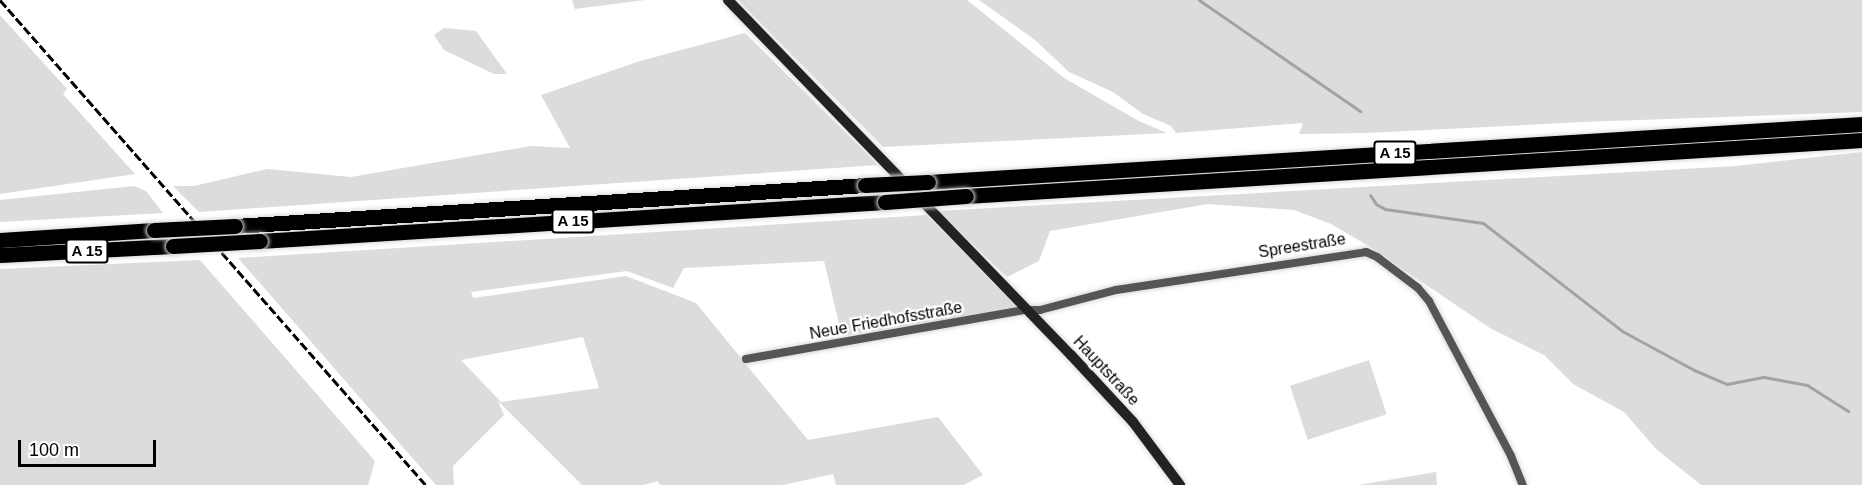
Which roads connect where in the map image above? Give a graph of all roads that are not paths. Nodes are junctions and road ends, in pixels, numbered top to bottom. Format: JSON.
{"nodes":[{"id":1,"x":728,"y":0,"type":"edge"},
{"id":2,"x":1862,"y":124,"type":"edge"},
{"id":3,"x":1862,"y":140,"type":"edge"},
{"id":4,"x":0,"y":240,"type":"edge"},
{"id":5,"x":0,"y":255,"type":"edge"},
{"id":6,"x":1030,"y":311,"type":"junction"},
{"id":7,"x":746,"y":359,"type":"dead end"},
{"id":8,"x":1180,"y":485,"type":"edge"},
{"id":9,"x":1523,"y":485,"type":"edge"}],
"edges":[{"from":1,"to":6,"type":"street","name":"Hauptstraße"},
{"from":2,"to":4,"type":"highway","number":"A 15","bridge":true},
{"from":3,"to":5,"type":"highway","number":"A 15","bridge":true},
{"from":6,"to":7,"type":"street","name":"Neue Friedhofsstraße"},
{"from":6,"to":8,"type":"street","name":"Hauptstraße"},
{"from":6,"to":9,"type":"street","name":"Spreestraße"}]}
